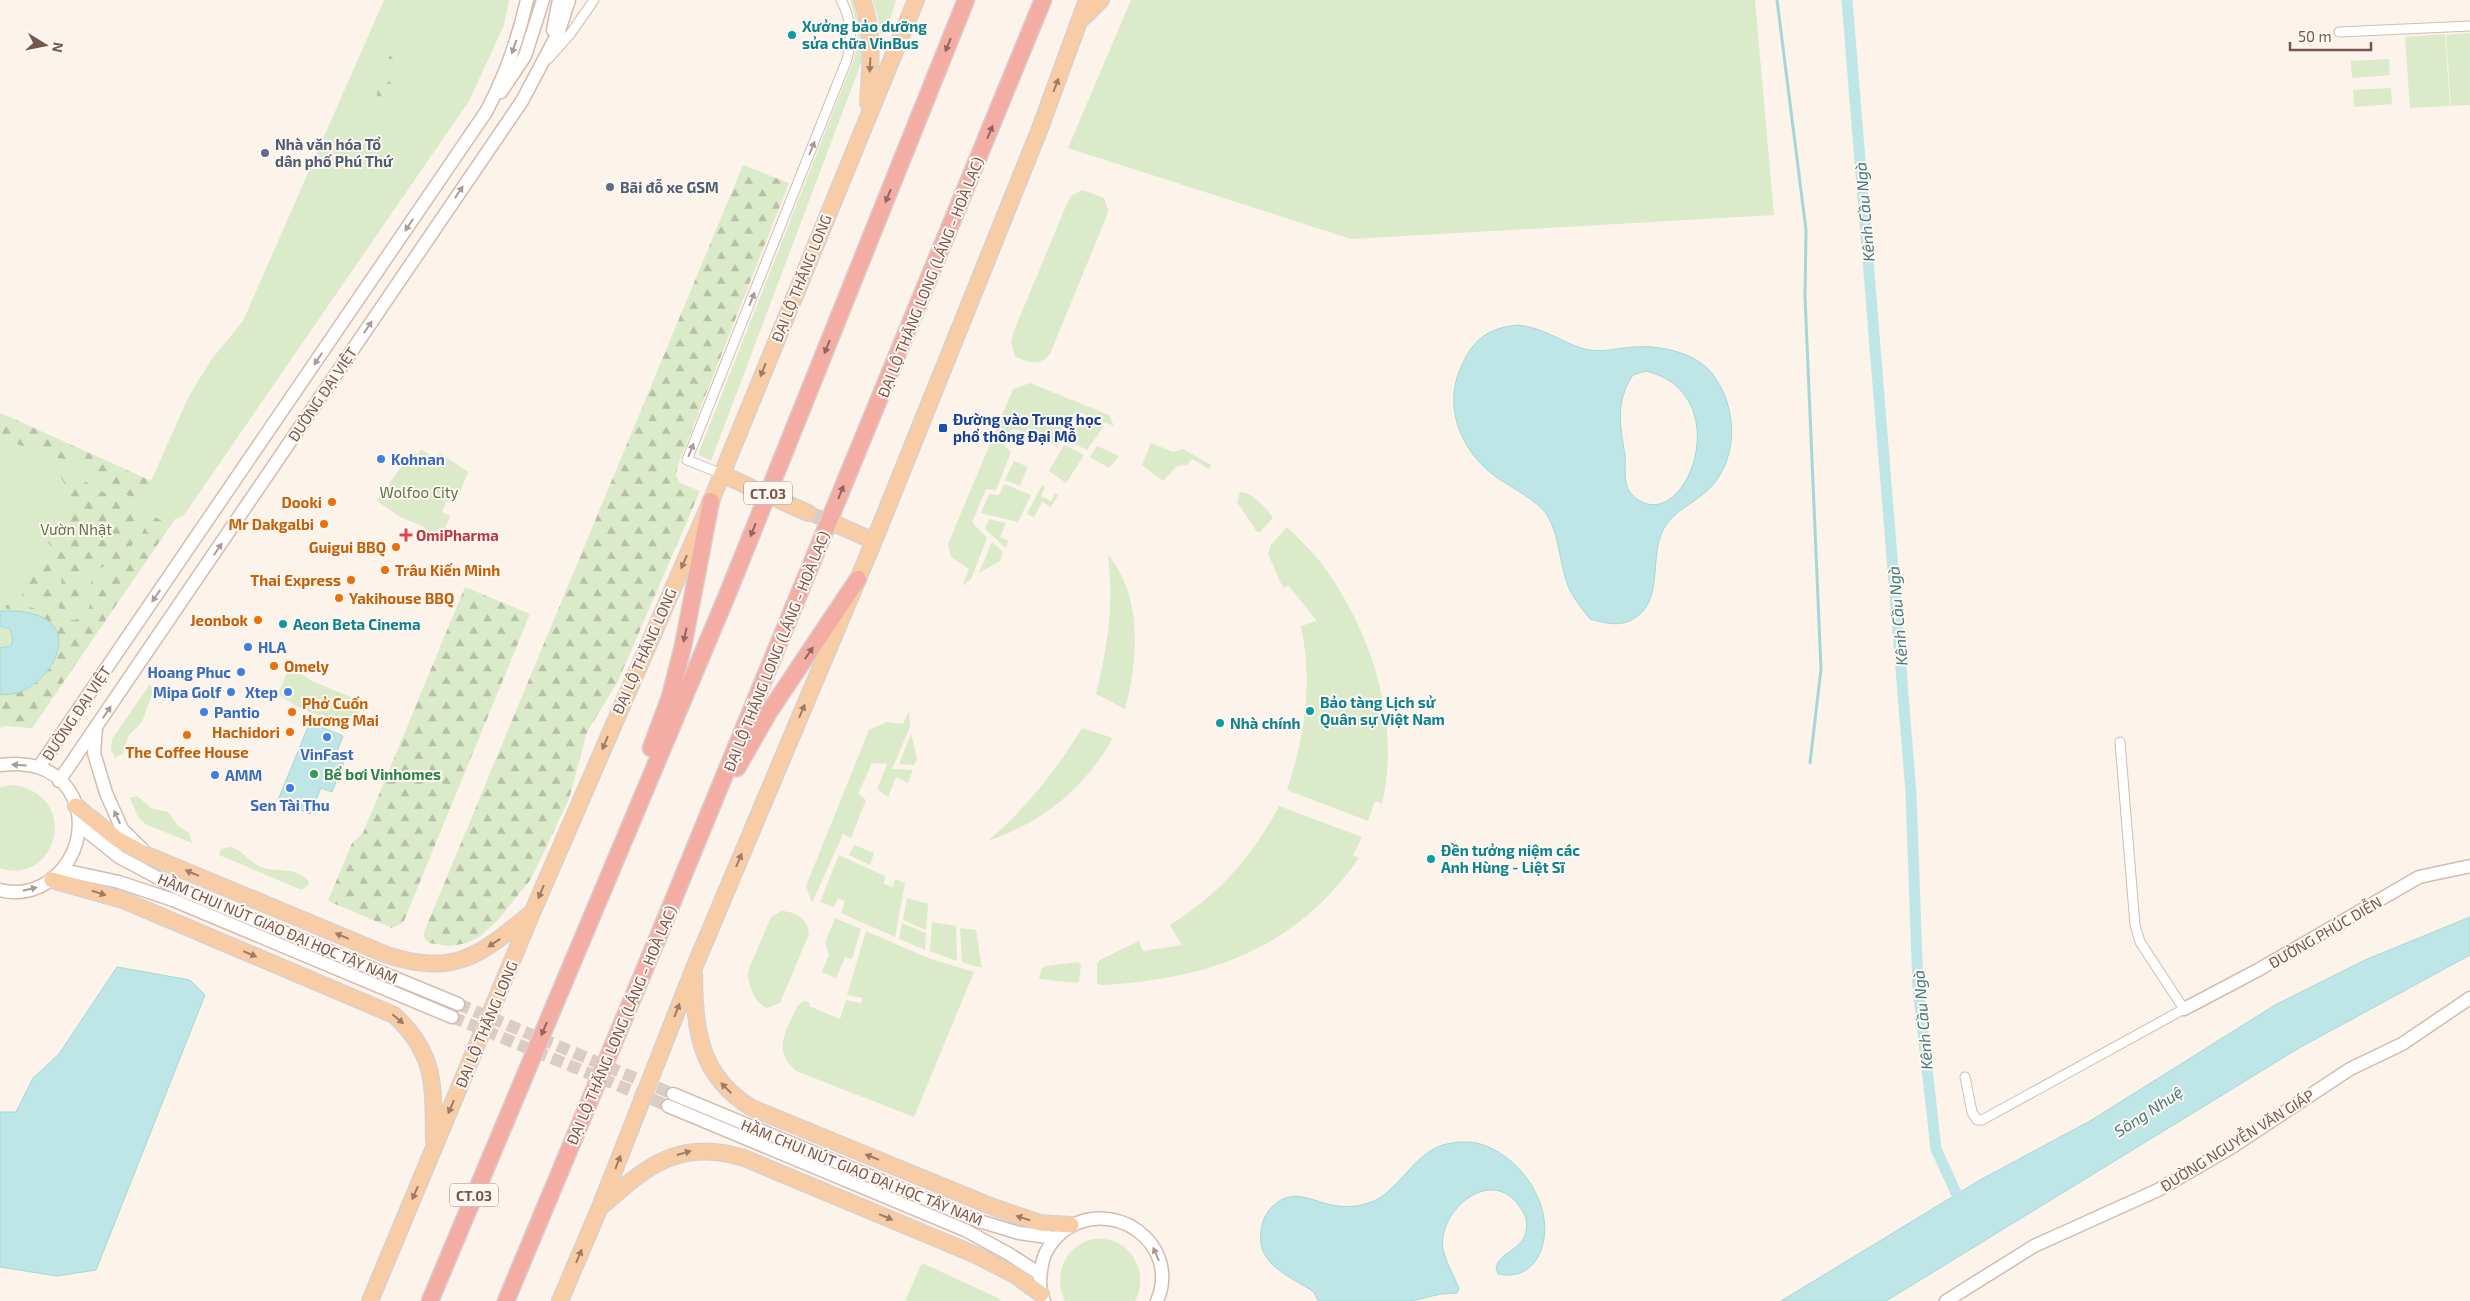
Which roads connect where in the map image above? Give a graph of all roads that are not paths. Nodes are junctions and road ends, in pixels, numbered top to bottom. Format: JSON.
{"nodes":[{"id":1,"x":527,"y":0,"type":"edge"},
{"id":2,"x":543,"y":0,"type":"edge"},
{"id":3,"x":559,"y":0,"type":"edge"},
{"id":4,"x":569,"y":0,"type":"edge"},
{"id":5,"x":594,"y":0,"type":"edge"},
{"id":6,"x":841,"y":0,"type":"edge"},
{"id":7,"x":862,"y":0,"type":"edge"},
{"id":8,"x":916,"y":0,"type":"edge"},
{"id":9,"x":966,"y":0,"type":"edge"},
{"id":10,"x":1043,"y":0,"type":"edge"},
{"id":11,"x":1087,"y":0,"type":"edge"},
{"id":12,"x":1101,"y":0,"type":"edge"},
{"id":13,"x":1080,"y":21,"type":"junction"},
{"id":14,"x":2470,"y":26,"type":"edge"},
{"id":15,"x":2339,"y":32,"type":"dead end"},
{"id":16,"x":550,"y":46,"type":"junction"},
{"id":17,"x":541,"y":66,"type":"junction"},
{"id":18,"x":486,"y":112,"type":"junction"},
{"id":19,"x":868,"y":114,"type":"junction"},
{"id":20,"x":722,"y":474,"type":"junction"},
{"id":21,"x":752,"y":488,"type":"dead end"},
{"id":22,"x":779,"y":500,"type":"dead end"},
{"id":23,"x":711,"y":501,"type":"junction"},
{"id":24,"x":808,"y":513,"type":"tunnel mouth"},
{"id":25,"x":833,"y":523,"type":"tunnel mouth"},
{"id":26,"x":874,"y":541,"type":"junction"},
{"id":27,"x":171,"y":575,"type":"junction"},
{"id":28,"x":858,"y":580,"type":"junction"},
{"id":29,"x":190,"y":589,"type":"junction"},
{"id":30,"x":96,"y":728,"type":"junction"},
{"id":31,"x":2120,"y":742,"type":"dead end"},
{"id":32,"x":0,"y":765,"type":"edge"},
{"id":33,"x":38,"y":768,"type":"junction"},
{"id":34,"x":59,"y":781,"type":"junction"},
{"id":35,"x":76,"y":806,"type":"junction"},
{"id":36,"x":80,"y":825,"type":"junction"},
{"id":37,"x":147,"y":855,"type":"junction"},
{"id":38,"x":2470,"y":866,"type":"edge"},
{"id":39,"x":58,"y":875,"type":"junction"},
{"id":40,"x":2,"y":892,"type":"edge"},
{"id":41,"x":532,"y":913,"type":"junction"},
{"id":42,"x":656,"y":942,"type":"junction"},
{"id":43,"x":694,"y":968,"type":"junction"},
{"id":44,"x":563,"y":984,"type":"junction"},
{"id":45,"x":2470,"y":998,"type":"edge"},
{"id":46,"x":458,"y":1004,"type":"tunnel mouth"},
{"id":47,"x":2184,"y":1009,"type":"junction"},
{"id":48,"x":452,"y":1017,"type":"tunnel mouth"},
{"id":49,"x":1965,"y":1077,"type":"dead end"},
{"id":50,"x":519,"y":1088,"type":"junction"},
{"id":51,"x":434,"y":1148,"type":"junction"},
{"id":52,"x":568,"y":1151,"type":"junction"},
{"id":53,"x":600,"y":1207,"type":"junction"},
{"id":54,"x":1071,"y":1225,"type":"junction"},
{"id":55,"x":1056,"y":1238,"type":"junction"},
{"id":56,"x":1040,"y":1274,"type":"junction"},
{"id":57,"x":1043,"y":1298,"type":"edge"},
{"id":58,"x":370,"y":1301,"type":"edge"},
{"id":59,"x":417,"y":1301,"type":"edge"},
{"id":60,"x":430,"y":1301,"type":"edge"},
{"id":61,"x":506,"y":1301,"type":"edge"},
{"id":62,"x":516,"y":1301,"type":"edge"},
{"id":63,"x":560,"y":1301,"type":"edge"},
{"id":64,"x":1157,"y":1301,"type":"edge"},
{"id":65,"x":1946,"y":1301,"type":"edge"}],
"edges":[{"from":1,"to":18,"type":"street","name":"ĐƯỜNG ĐẠI VIỆT","one_way":true},
{"from":2,"to":18,"type":"street"},
{"from":3,"to":16,"type":"street"},
{"from":4,"to":16,"type":"street","name":"ĐƯỜNG ĐẠI VIỆT"},
{"from":5,"to":17,"type":"street"},
{"from":20,"to":6,"type":"street","one_way":true},
{"from":7,"to":19,"type":"main road","one_way":true},
{"from":8,"to":19,"type":"main road","name":"ĐẠI LỘ THĂNG LONG"},
{"from":9,"to":44,"type":"highway","number":"CT.03","one_way":true},
{"from":42,"to":10,"type":"highway","name":"ĐẠI LỘ THĂNG LONG (LÁNG - HOÀ LẠC)","one_way":true},
{"from":11,"to":13,"type":"main road"},
{"from":12,"to":13,"type":"main road"},
{"from":26,"to":13,"type":"main road","one_way":true},
{"from":14,"to":15,"type":"street"},
{"from":16,"to":17,"type":"street","name":"ĐƯỜNG ĐẠI VIỆT"},
{"from":29,"to":17,"type":"street","name":"ĐƯỜNG ĐẠI VIỆT","one_way":true},
{"from":18,"to":27,"type":"street","name":"ĐƯỜNG ĐẠI VIỆT","one_way":true},
{"from":19,"to":20,"type":"main road","name":"ĐẠI LỘ THĂNG LONG","one_way":true},
{"from":20,"to":21,"type":"main road"},
{"from":20,"to":23,"type":"main road","name":"ĐẠI LỘ THĂNG LONG"},
{"from":22,"to":24,"type":"main road"},
{"from":23,"to":41,"type":"main road","name":"ĐẠI LỘ THĂNG LONG","one_way":true},
{"from":23,"to":44,"type":"highway","one_way":true},
{"from":25,"to":26,"type":"main road"},
{"from":26,"to":28,"type":"main road"},
{"from":27,"to":29,"type":"street"},
{"from":27,"to":33,"type":"street","name":"ĐƯỜNG ĐẠI VIỆT","one_way":true},
{"from":42,"to":28,"type":"highway","one_way":true},
{"from":43,"to":28,"type":"main road","one_way":true},
{"from":30,"to":29,"type":"street","name":"ĐƯỜNG ĐẠI VIỆT","one_way":true},
{"from":30,"to":34,"type":"street","name":"ĐƯỜNG ĐẠI VIỆT"},
{"from":37,"to":30,"type":"street","one_way":true},
{"from":31,"to":47,"type":"street"},
{"from":33,"to":32,"type":"street","one_way":true},
{"from":33,"to":34,"type":"street"},
{"from":34,"to":35,"type":"street"},
{"from":35,"to":36,"type":"street"},
{"from":35,"to":37,"type":"main road"},
{"from":36,"to":39,"type":"street"},
{"from":36,"to":46,"type":"street","name":"HẦM CHUI NÚT GIAO ĐẠI HỌC TÂY NAM"},
{"from":41,"to":37,"type":"main road","one_way":true},
{"from":38,"to":47,"type":"street","name":"ĐƯỜNG PHÚC DIỄN"},
{"from":40,"to":39,"type":"street","one_way":true},
{"from":39,"to":48,"type":"street","name":"HẦM CHUI NÚT GIAO ĐẠI HỌC TÂY NAM"},
{"from":39,"to":51,"type":"main road","one_way":true},
{"from":41,"to":51,"type":"main road","name":"ĐẠI LỘ THĂNG LONG","one_way":true},
{"from":42,"to":52,"type":"highway","name":"ĐẠI LỘ THĂNG LONG (LÁNG - HOÀ LẠC)"},
{"from":53,"to":43,"type":"main road","one_way":true},
{"from":54,"to":43,"type":"main road","one_way":true},
{"from":44,"to":50,"type":"highway","number":"CT.03","one_way":true},
{"from":45,"to":65,"type":"street","name":"ĐƯỜNG NGUYỄN VĂN GIÁP"},
{"from":47,"to":49,"type":"street"},
{"from":50,"to":59,"type":"highway"},
{"from":50,"to":60,"type":"highway","number":"CT.03"},
{"from":51,"to":58,"type":"main road","name":"ĐẠI LỘ THĂNG LONG","one_way":true},
{"from":52,"to":61,"type":"highway","name":"ĐẠI LỘ THĂNG LONG (LÁNG - HOÀ LẠC)"},
{"from":52,"to":62,"type":"highway"},
{"from":53,"to":57,"type":"main road","one_way":true},
{"from":63,"to":53,"type":"main road","one_way":true},
{"from":54,"to":55,"type":"street"},
{"from":64,"to":54,"type":"street","one_way":true},
{"from":55,"to":56,"type":"street"},
{"from":55,"to":56,"type":"street","name":"HẦM CHUI NÚT GIAO ĐẠI HỌC TÂY NAM"},
{"from":56,"to":57,"type":"street"}]}
